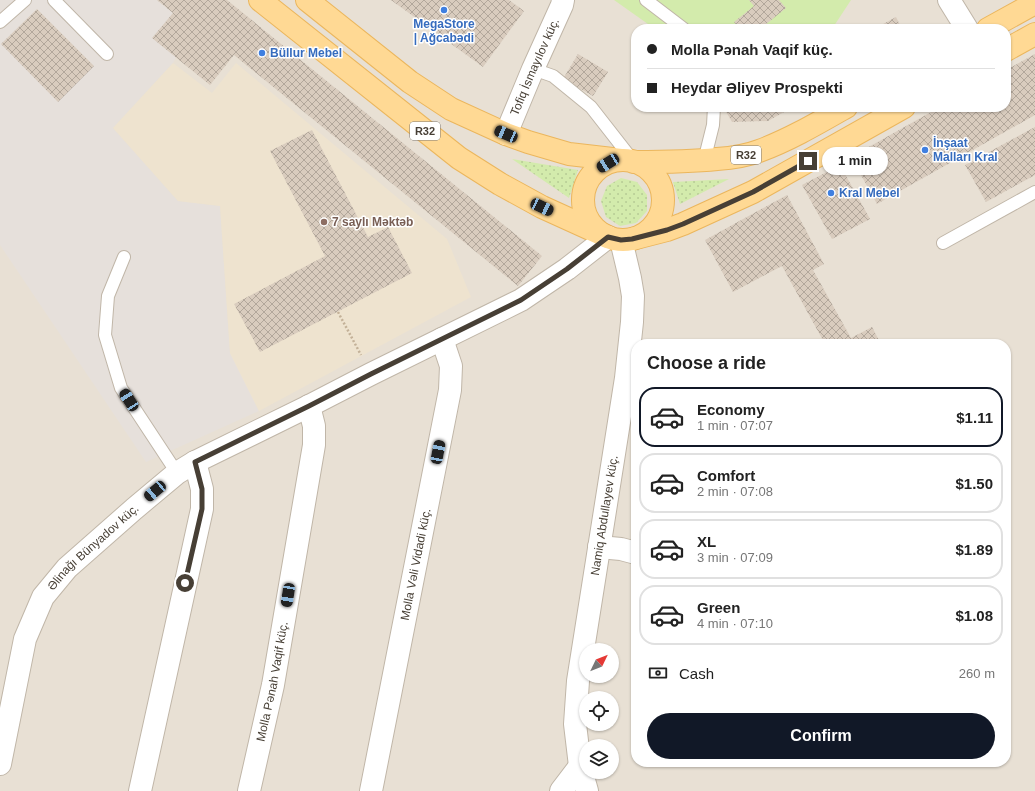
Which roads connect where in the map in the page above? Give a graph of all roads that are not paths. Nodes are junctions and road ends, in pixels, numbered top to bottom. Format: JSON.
{"nodes":[{"id":1,"x":25,"y":0,"type":"edge"},
{"id":2,"x":54,"y":0,"type":"edge"},
{"id":3,"x":260,"y":0,"type":"edge"},
{"id":4,"x":307,"y":0,"type":"edge"},
{"id":5,"x":563,"y":0,"type":"edge"},
{"id":6,"x":646,"y":0,"type":"edge"},
{"id":7,"x":949,"y":0,"type":"edge"},
{"id":8,"x":1035,"y":2,"type":"edge"},
{"id":9,"x":0,"y":22,"type":"edge"},
{"id":10,"x":677,"y":24,"type":"edge"},
{"id":11,"x":964,"y":24,"type":"edge"},
{"id":12,"x":997,"y":24,"type":"edge"},
{"id":13,"x":1035,"y":34,"type":"edge"},
{"id":14,"x":1011,"y":47,"type":"edge"},
{"id":15,"x":107,"y":54,"type":"dead end"},
{"id":16,"x":533,"y":69,"type":"junction"},
{"id":17,"x":714,"y":112,"type":"edge"},
{"id":18,"x":837,"y":112,"type":"edge"},
{"id":19,"x":895,"y":112,"type":"edge"},
{"id":20,"x":506,"y":134,"type":"junction"},
{"id":21,"x":628,"y":161,"type":"junction"},
{"id":22,"x":704,"y":161,"type":"junction"},
{"id":23,"x":1035,"y":192,"type":"edge"},
{"id":24,"x":620,"y":239,"type":"junction"},
{"id":25,"x":943,"y":244,"type":"dead end"},
{"id":26,"x":124,"y":257,"type":"dead end"},
{"id":27,"x":442,"y":339,"type":"junction"},
{"id":28,"x":309,"y":406,"type":"junction"},
{"id":29,"x":195,"y":462,"type":"junction"},
{"id":30,"x":177,"y":473,"type":"junction"},
{"id":31,"x":599,"y":547,"type":"junction"},
{"id":32,"x":631,"y":552,"type":"edge"},
{"id":33,"x":579,"y":758,"type":"edge"},
{"id":34,"x":0,"y":764,"type":"edge"},
{"id":35,"x":579,"y":767,"type":"edge"},
{"id":36,"x":584,"y":779,"type":"edge"},
{"id":37,"x":140,"y":791,"type":"edge"},
{"id":38,"x":249,"y":791,"type":"edge"},
{"id":39,"x":371,"y":791,"type":"edge"},
{"id":40,"x":561,"y":791,"type":"edge"},
{"id":41,"x":587,"y":791,"type":"edge"}],
"edges":[{"from":1,"to":9,"type":"lane"},
{"from":2,"to":15,"type":"lane"},
{"from":3,"to":24,"type":"main road","number":"R32"},
{"from":4,"to":20,"type":"main road","number":"R32"},
{"from":5,"to":16,"type":"street","name":"Tofiq İsmayılov küç."},
{"from":6,"to":10,"type":"lane"},
{"from":7,"to":11,"type":"street"},
{"from":8,"to":12,"type":"main road"},
{"from":13,"to":14,"type":"main road"},
{"from":16,"to":20,"type":"street","name":"Tofiq İsmayılov küç."},
{"from":16,"to":21,"type":"lane"},
{"from":17,"to":22,"type":"lane"},
{"from":18,"to":22,"type":"main road","number":"R32"},
{"from":19,"to":24,"type":"main road"},
{"from":20,"to":21,"type":"main road","number":"R32"},
{"from":21,"to":22,"type":"main road","number":"R32"},
{"from":21,"to":24,"type":"main road"},
{"from":21,"to":24,"type":"main road"},
{"from":23,"to":25,"type":"lane"},
{"from":24,"to":27,"type":"street","name":"Əlinağı Bünyadov küç."},
{"from":24,"to":31,"type":"street","name":"Namiq Abdullayev küç."},
{"from":26,"to":30,"type":"lane"},
{"from":27,"to":28,"type":"street","name":"Əlinağı Bünyadov küç."},
{"from":27,"to":39,"type":"street","name":"Molla Vəli Vidadi küç."},
{"from":28,"to":29,"type":"street","name":"Əlinağı Bünyadov küç."},
{"from":28,"to":38,"type":"street","name":"Molla Pənah Vaqif küç."},
{"from":29,"to":30,"type":"street","name":"Əlinağı Bünyadov küç."},
{"from":29,"to":37,"type":"street"},
{"from":30,"to":34,"type":"street","name":"Əlinağı Bünyadov küç."},
{"from":31,"to":32,"type":"street"},
{"from":31,"to":33,"type":"street","name":"Namiq Abdullayev küç."},
{"from":35,"to":40,"type":"street"},
{"from":36,"to":41,"type":"street","name":"Namiq Abdullayev küç."}]}
